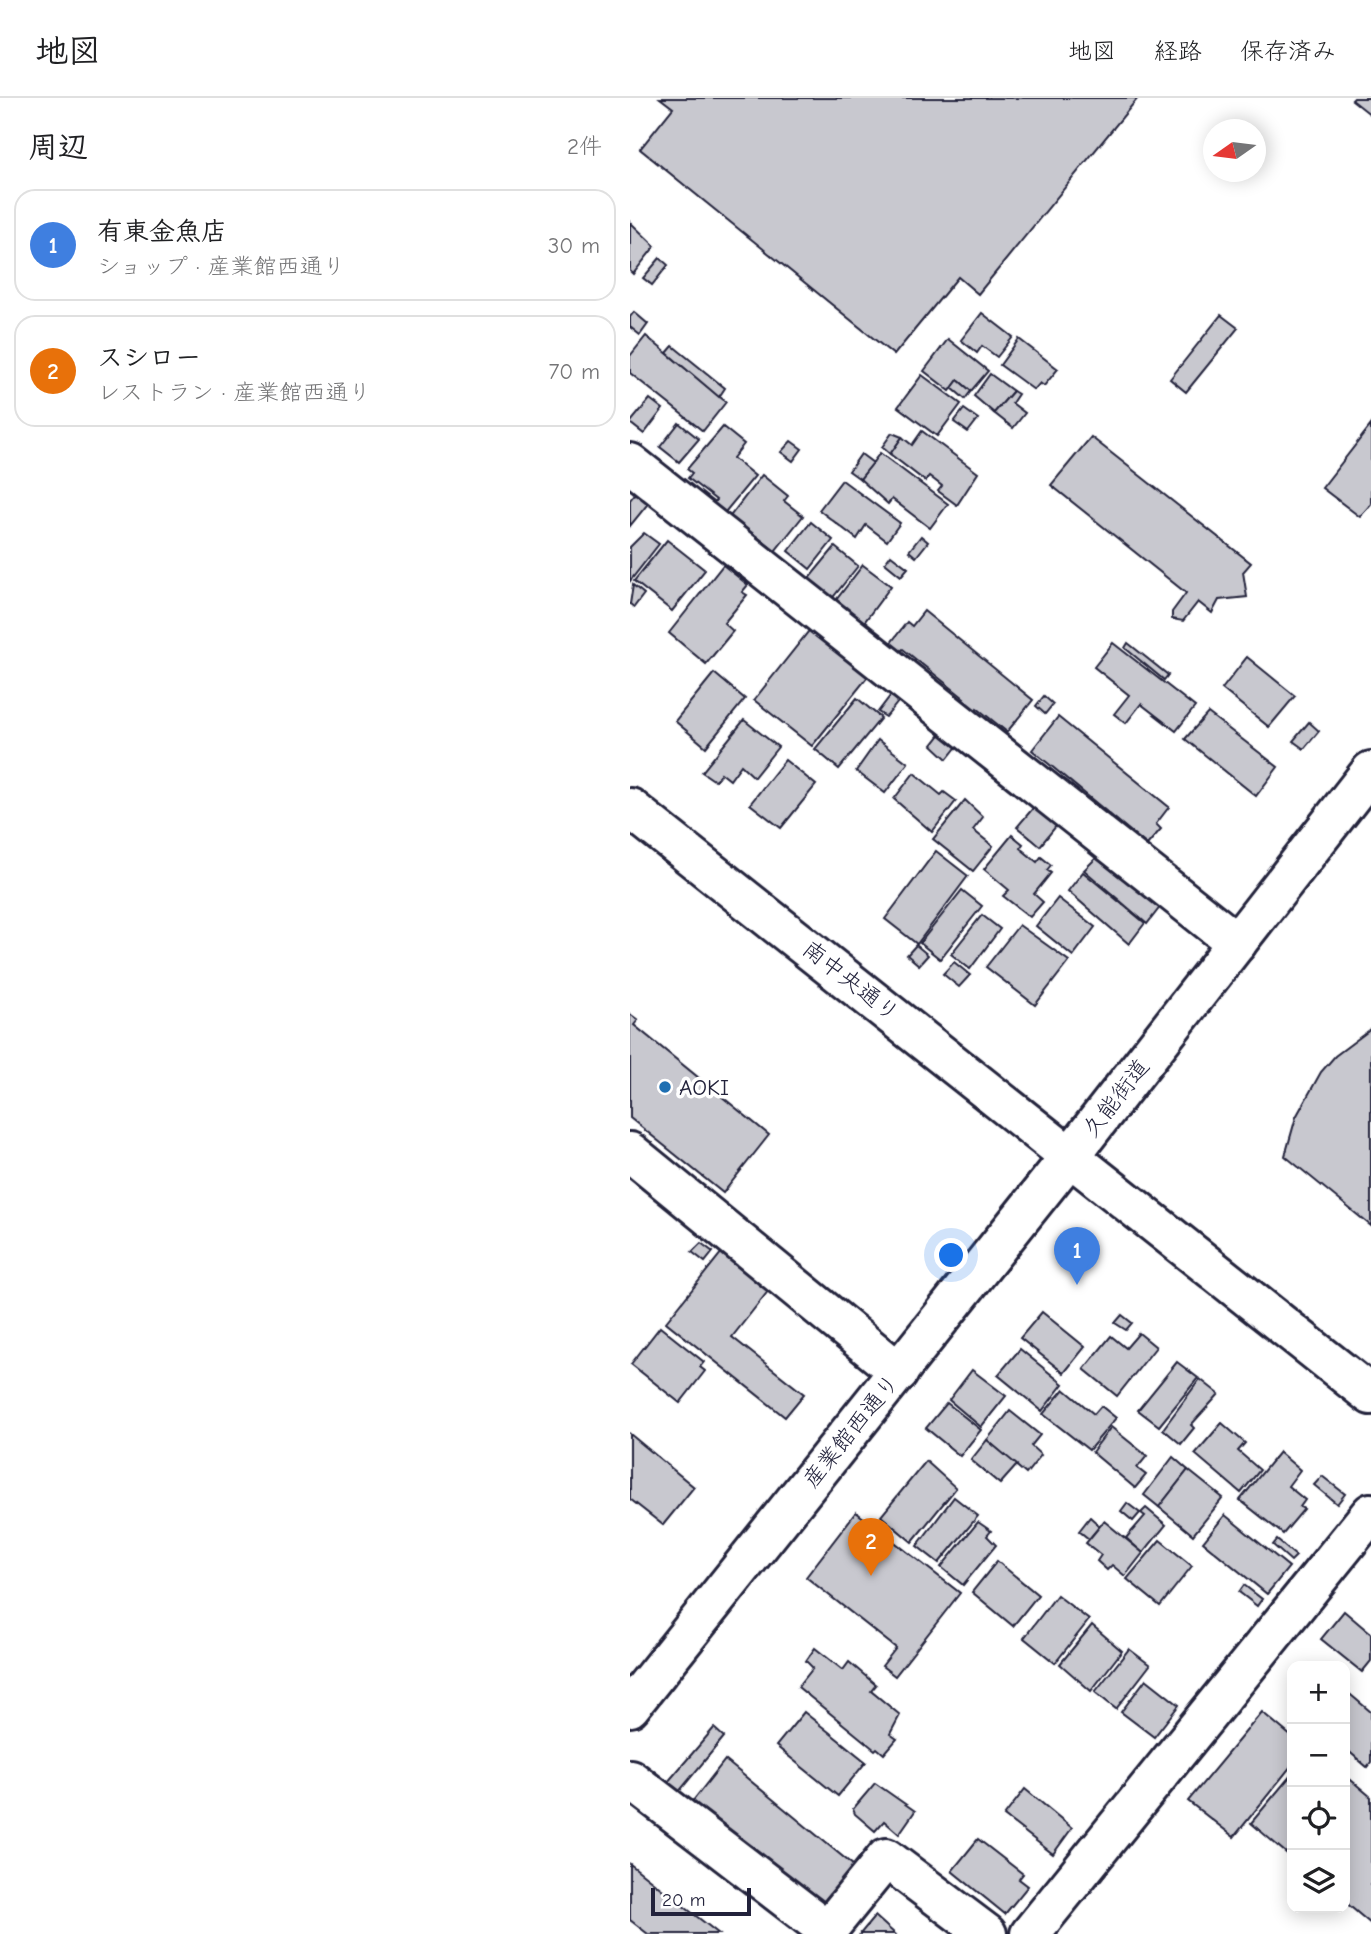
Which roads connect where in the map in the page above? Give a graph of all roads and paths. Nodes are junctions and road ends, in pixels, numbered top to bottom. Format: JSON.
{"nodes":[{"id":1,"x":630,"y":463,"type":"edge"},
{"id":2,"x":1371,"y":771,"type":"edge"},
{"id":3,"x":630,"y":808,"type":"edge"},
{"id":4,"x":1237,"y":943,"type":"junction"},
{"id":5,"x":630,"y":1152,"type":"edge"},
{"id":6,"x":1071,"y":1155,"type":"junction"},
{"id":7,"x":899,"y":1372,"type":"junction"},
{"id":8,"x":1371,"y":1395,"type":"edge"},
{"id":9,"x":1371,"y":1513,"type":"edge"},
{"id":10,"x":630,"y":1707,"type":"edge"},
{"id":11,"x":630,"y":1779,"type":"edge"},
{"id":12,"x":826,"y":1932,"type":"edge"},
{"id":13,"x":987,"y":1934,"type":"edge"},
{"id":14,"x":1030,"y":1934,"type":"edge"}],
"edges":[{"from":1,"to":4,"type":"street"},
{"from":2,"to":4,"type":"street","name":"久能街道"},
{"from":3,"to":6,"type":"street","name":"南中央通り"},
{"from":4,"to":6,"type":"street","name":"久能街道"},
{"from":5,"to":7,"type":"street"},
{"from":6,"to":7,"type":"street","name":"産業館西通り"},
{"from":6,"to":8,"type":"street","name":"久能街道"},
{"from":7,"to":10,"type":"street","name":"産業館西通り"},
{"from":9,"to":14,"type":"street"},
{"from":11,"to":12,"type":"street"},
{"from":12,"to":13,"type":"street"}]}
